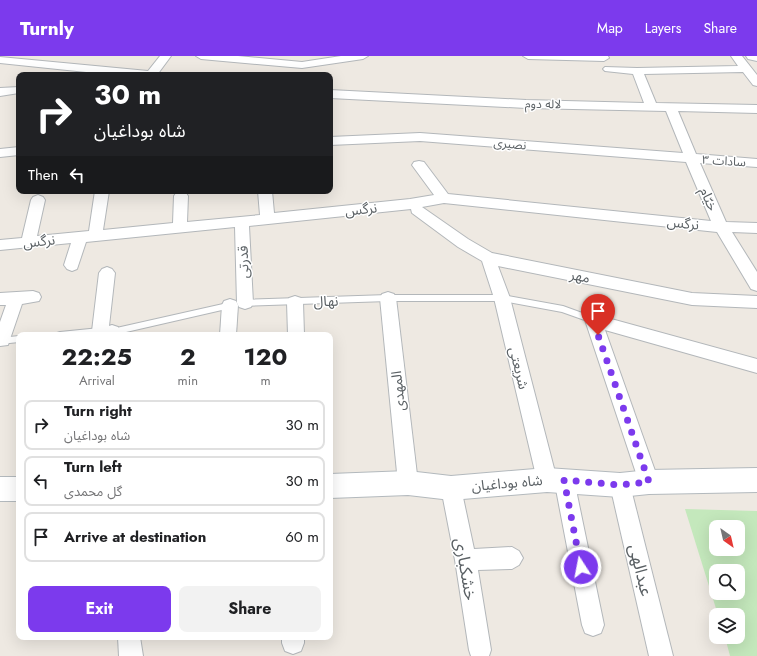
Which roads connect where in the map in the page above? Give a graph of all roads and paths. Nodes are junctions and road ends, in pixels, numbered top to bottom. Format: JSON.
{"nodes":[{"id":1,"x":166,"y":56,"type":"edge"},
{"id":2,"x":201,"y":56,"type":"edge"},
{"id":3,"x":363,"y":56,"type":"edge"},
{"id":4,"x":528,"y":56,"type":"edge"},
{"id":5,"x":550,"y":56,"type":"edge"},
{"id":6,"x":736,"y":56,"type":"edge"},
{"id":7,"x":753,"y":56,"type":"edge"},
{"id":8,"x":757,"y":57,"type":"edge"},
{"id":9,"x":604,"y":58,"type":"dead end"},
{"id":10,"x":0,"y":60,"type":"edge"},
{"id":11,"x":609,"y":69,"type":"dead end"},
{"id":12,"x":745,"y":69,"type":"junction"},
{"id":13,"x":637,"y":71,"type":"junction"},
{"id":14,"x":120,"y":72,"type":"edge"},
{"id":15,"x":153,"y":72,"type":"edge"},
{"id":16,"x":757,"y":83,"type":"edge"},
{"id":17,"x":16,"y":90,"type":"edge"},
{"id":18,"x":0,"y":92,"type":"edge"},
{"id":19,"x":333,"y":94,"type":"edge"},
{"id":20,"x":650,"y":106,"type":"junction"},
{"id":21,"x":671,"y":108,"type":"junction"},
{"id":22,"x":757,"y":109,"type":"edge"},
{"id":23,"x":333,"y":141,"type":"edge"},
{"id":24,"x":16,"y":151,"type":"edge"},
{"id":25,"x":0,"y":153,"type":"edge"},
{"id":26,"x":691,"y":158,"type":"junction"},
{"id":27,"x":757,"y":163,"type":"edge"},
{"id":28,"x":419,"y":165,"type":"dead end"},
{"id":29,"x":102,"y":194,"type":"edge"},
{"id":30,"x":265,"y":194,"type":"edge"},
{"id":31,"x":181,"y":196,"type":"dead end"},
{"id":32,"x":444,"y":198,"type":"junction"},
{"id":33,"x":38,"y":200,"type":"dead end"},
{"id":34,"x":418,"y":210,"type":"dead end"},
{"id":35,"x":267,"y":219,"type":"junction"},
{"id":36,"x":242,"y":221,"type":"junction"},
{"id":37,"x":721,"y":227,"type":"junction"},
{"id":38,"x":180,"y":228,"type":"junction"},
{"id":39,"x":757,"y":228,"type":"edge"},
{"id":40,"x":95,"y":236,"type":"junction"},
{"id":41,"x":80,"y":237,"type":"junction"},
{"id":42,"x":28,"y":242,"type":"junction"},
{"id":43,"x":0,"y":245,"type":"edge"},
{"id":44,"x":488,"y":258,"type":"junction"},
{"id":45,"x":72,"y":265,"type":"dead end"},
{"id":46,"x":107,"y":274,"type":"dead end"},
{"id":47,"x":757,"y":285,"type":"edge"},
{"id":48,"x":33,"y":297,"type":"dead end"},
{"id":49,"x":16,"y":298,"type":"junction"},
{"id":50,"x":388,"y":298,"type":"junction"},
{"id":51,"x":502,"y":298,"type":"junction"},
{"id":52,"x":0,"y":299,"type":"edge"},
{"id":53,"x":295,"y":302,"type":"junction"},
{"id":54,"x":757,"y":302,"type":"edge"},
{"id":55,"x":237,"y":304,"type":"junction"},
{"id":56,"x":593,"y":320,"type":"junction"},
{"id":57,"x":108,"y":332,"type":"edge"},
{"id":58,"x":112,"y":332,"type":"edge"},
{"id":59,"x":229,"y":332,"type":"edge"},
{"id":60,"x":296,"y":332,"type":"edge"},
{"id":61,"x":16,"y":339,"type":"edge"},
{"id":62,"x":1,"y":341,"type":"edge"},
{"id":63,"x":757,"y":366,"type":"edge"},
{"id":64,"x":556,"y":480,"type":"junction"},
{"id":65,"x":757,"y":480,"type":"edge"},
{"id":66,"x":649,"y":482,"type":"junction"},
{"id":67,"x":408,"y":483,"type":"junction"},
{"id":68,"x":620,"y":485,"type":"junction"},
{"id":69,"x":333,"y":486,"type":"edge"},
{"id":70,"x":450,"y":488,"type":"junction"},
{"id":71,"x":0,"y":489,"type":"edge"},
{"id":72,"x":16,"y":489,"type":"edge"},
{"id":73,"x":512,"y":558,"type":"dead end"},
{"id":74,"x":466,"y":560,"type":"junction"},
{"id":75,"x":593,"y":625,"type":"dead end"},
{"id":76,"x":129,"y":640,"type":"edge"},
{"id":77,"x":480,"y":650,"type":"dead end"},
{"id":78,"x":131,"y":656,"type":"edge"},
{"id":79,"x":661,"y":656,"type":"edge"}],
"edges":[{"from":1,"to":15,"type":"street"},
{"from":2,"to":3,"type":"street"},
{"from":4,"to":5,"type":"street"},
{"from":5,"to":9,"type":"street"},
{"from":6,"to":12,"type":"street"},
{"from":7,"to":8,"type":"main road"},
{"from":10,"to":14,"type":"street"},
{"from":11,"to":13,"type":"street"},
{"from":12,"to":13,"type":"street"},
{"from":12,"to":16,"type":"street"},
{"from":13,"to":20,"type":"street"},
{"from":17,"to":18,"type":"street"},
{"from":19,"to":20,"type":"street","name":"لاله دوم"},
{"from":20,"to":21,"type":"street","name":"لاله دوم"},
{"from":21,"to":22,"type":"street","name":"لاله دوم"},
{"from":21,"to":26,"type":"street","name":"خیّام"},
{"from":23,"to":26,"type":"street","name":"نصیری"},
{"from":24,"to":25,"type":"street"},
{"from":26,"to":27,"type":"street","name":"سادات ۳"},
{"from":26,"to":37,"type":"street","name":"خیّام"},
{"from":28,"to":32,"type":"street"},
{"from":29,"to":40,"type":"street"},
{"from":30,"to":35,"type":"street"},
{"from":31,"to":38,"type":"street"},
{"from":32,"to":35,"type":"street","name":"نرگس"},
{"from":32,"to":37,"type":"street","name":"نرگس"},
{"from":33,"to":42,"type":"street"},
{"from":34,"to":44,"type":"street","name":"مهر"},
{"from":35,"to":36,"type":"street","name":"نرگس"},
{"from":36,"to":38,"type":"street","name":"نرگس"},
{"from":36,"to":55,"type":"street","name":"قدرتی"},
{"from":37,"to":39,"type":"street","name":"نرگس"},
{"from":37,"to":47,"type":"street","name":"خیّام"},
{"from":38,"to":40,"type":"street","name":"نرگس"},
{"from":40,"to":41,"type":"street","name":"نرگس"},
{"from":41,"to":42,"type":"street","name":"نرگس"},
{"from":41,"to":45,"type":"street"},
{"from":42,"to":43,"type":"street","name":"نرگس"},
{"from":44,"to":51,"type":"street","name":"شریعتی"},
{"from":44,"to":54,"type":"street","name":"مهر"},
{"from":46,"to":57,"type":"street"},
{"from":48,"to":49,"type":"street"},
{"from":49,"to":52,"type":"street"},
{"from":49,"to":62,"type":"street"},
{"from":50,"to":51,"type":"lane","name":"نهال"},
{"from":50,"to":53,"type":"lane","name":"نهال"},
{"from":50,"to":67,"type":"street","name":"المهدی"},
{"from":51,"to":56,"type":"lane","name":"نهال"},
{"from":51,"to":64,"type":"street","name":"شریعتی"},
{"from":53,"to":55,"type":"lane","name":"نهال"},
{"from":53,"to":60,"type":"street"},
{"from":55,"to":58,"type":"lane","name":"نهال"},
{"from":55,"to":59,"type":"street","name":"قدرتی"},
{"from":56,"to":63,"type":"street"},
{"from":56,"to":66,"type":"street"},
{"from":61,"to":62,"type":"lane"},
{"from":64,"to":68,"type":"main road","name":"شاه بوداغیان"},
{"from":64,"to":70,"type":"main road","name":"شاه بوداغیان"},
{"from":64,"to":75,"type":"street","name":"شریعتی"},
{"from":65,"to":66,"type":"main road","name":"شاه بوداغیان"},
{"from":66,"to":68,"type":"main road","name":"شاه بوداغیان"},
{"from":67,"to":69,"type":"main road","name":"شاه بوداغیان"},
{"from":67,"to":70,"type":"main road","name":"شاه بوداغیان"},
{"from":68,"to":79,"type":"street","name":"عبدالهی"},
{"from":70,"to":74,"type":"street","name":"خشکباری"},
{"from":71,"to":72,"type":"main road"},
{"from":73,"to":74,"type":"street"},
{"from":74,"to":77,"type":"street","name":"خشکباری"},
{"from":76,"to":78,"type":"street"}]}
